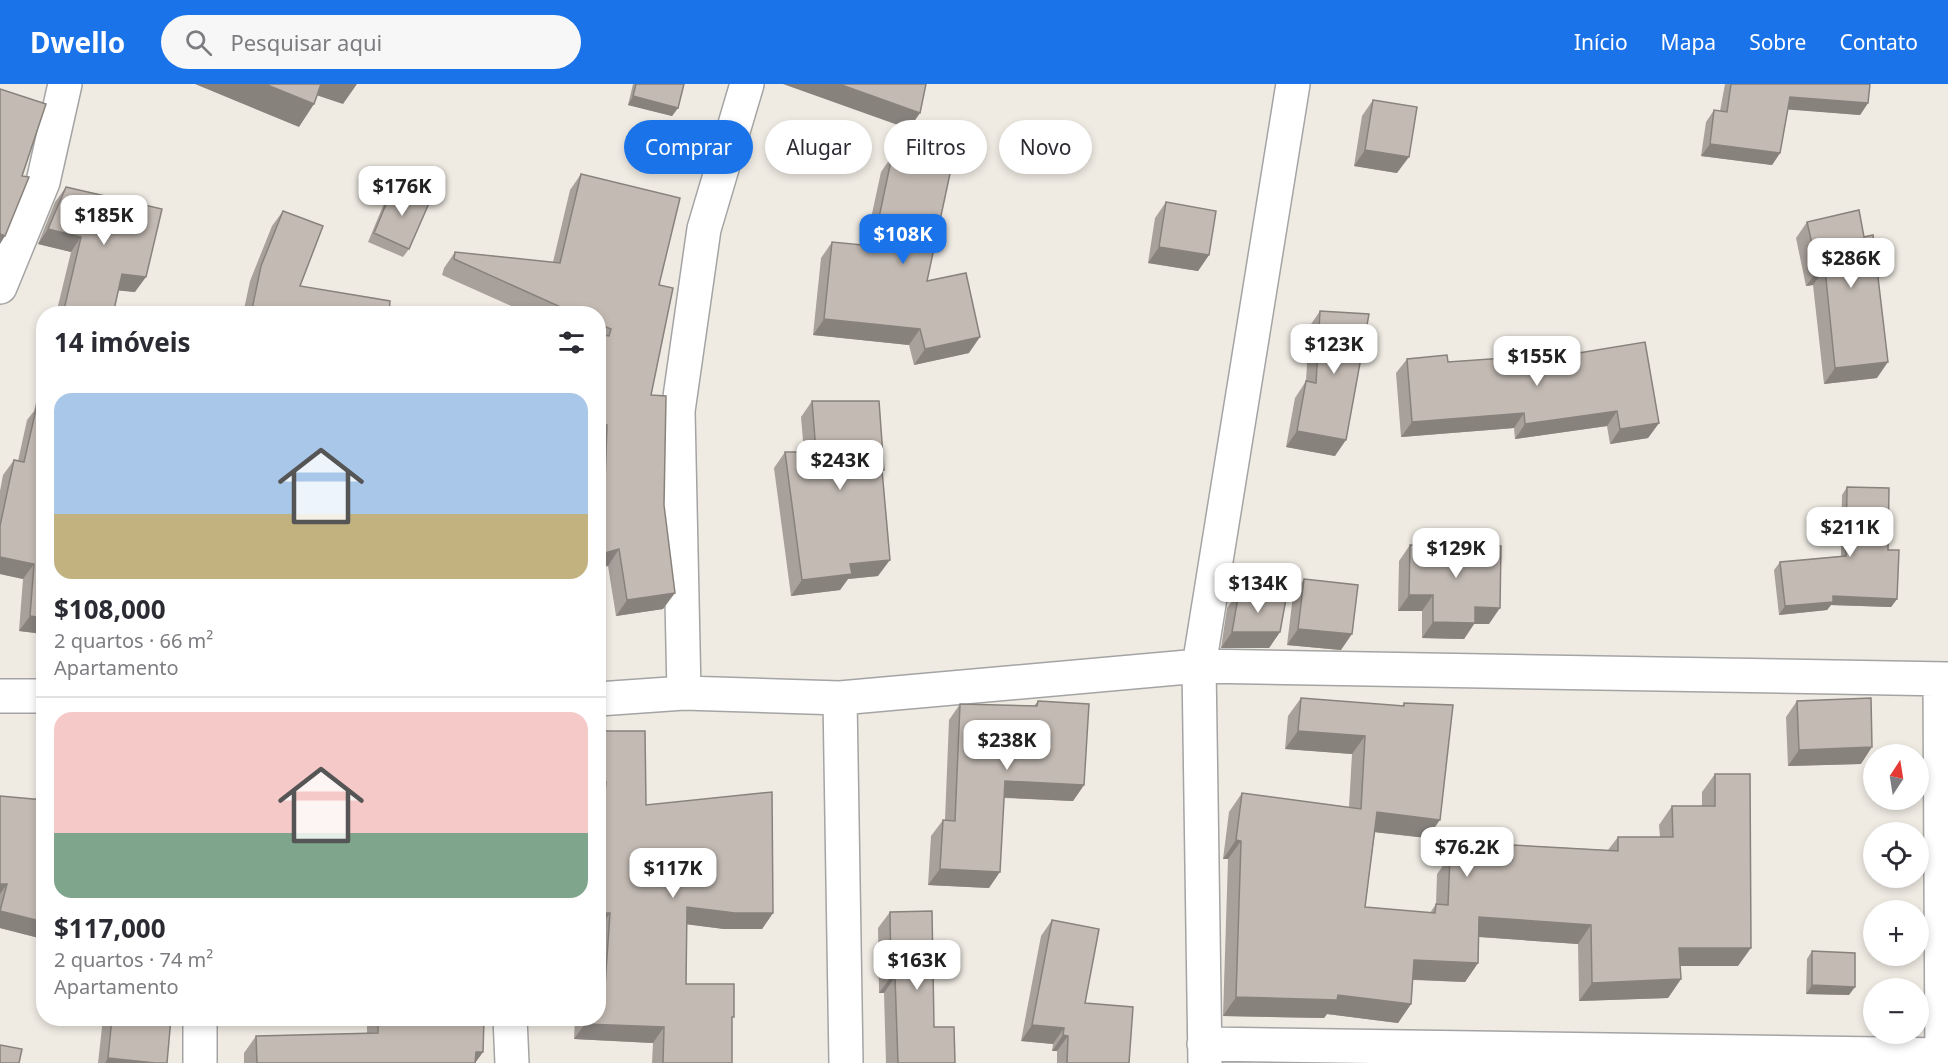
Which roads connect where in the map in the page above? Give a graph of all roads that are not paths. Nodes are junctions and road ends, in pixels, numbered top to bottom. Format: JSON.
{"nodes":[{"id":1,"x":65,"y":84,"type":"edge"},
{"id":2,"x":747,"y":84,"type":"edge"},
{"id":3,"x":1293,"y":84,"type":"edge"},
{"id":4,"x":0,"y":287,"type":"edge"},
{"id":5,"x":1199,"y":666,"type":"junction"},
{"id":6,"x":1944,"y":679,"type":"edge"},
{"id":7,"x":684,"y":693,"type":"junction"},
{"id":8,"x":0,"y":696,"type":"edge"},
{"id":9,"x":36,"y":696,"type":"edge"},
{"id":10,"x":606,"y":698,"type":"edge"},
{"id":11,"x":840,"y":698,"type":"junction"},
{"id":12,"x":200,"y":1026,"type":"edge"},
{"id":13,"x":510,"y":1026,"type":"edge"},
{"id":14,"x":1205,"y":1053,"type":"edge"},
{"id":15,"x":1944,"y":1058,"type":"edge"},
{"id":16,"x":200,"y":1063,"type":"edge"},
{"id":17,"x":512,"y":1063,"type":"edge"},
{"id":18,"x":846,"y":1063,"type":"edge"}],
"edges":[{"from":1,"to":4,"type":"street"},
{"from":2,"to":7,"type":"street"},
{"from":3,"to":5,"type":"street"},
{"from":5,"to":6,"type":"street"},
{"from":5,"to":11,"type":"street"},
{"from":5,"to":14,"type":"street"},
{"from":6,"to":15,"type":"street"},
{"from":7,"to":10,"type":"street"},
{"from":7,"to":11,"type":"street"},
{"from":8,"to":9,"type":"street"},
{"from":11,"to":18,"type":"street"},
{"from":12,"to":16,"type":"street"},
{"from":13,"to":17,"type":"street"},
{"from":14,"to":15,"type":"street"}]}
